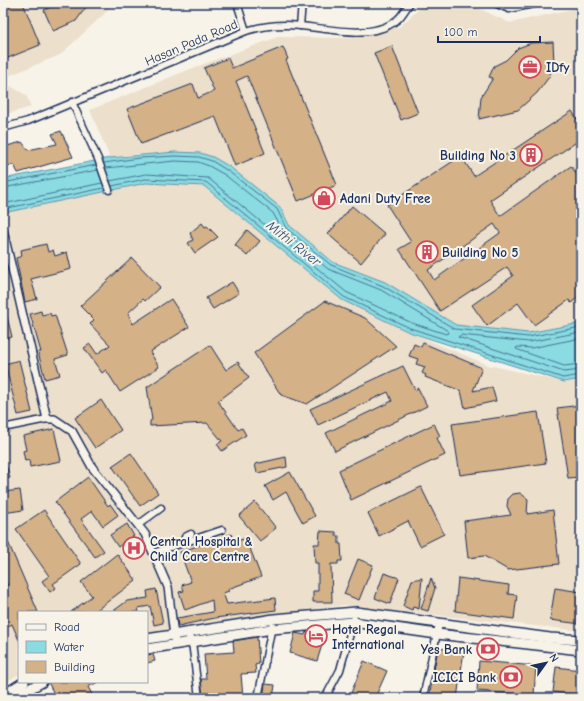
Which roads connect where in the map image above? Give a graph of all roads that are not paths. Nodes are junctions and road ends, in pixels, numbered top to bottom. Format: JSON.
{"nodes":[{"id":1,"x":238,"y":3,"type":"edge"},
{"id":2,"x":302,"y":3,"type":"edge"},
{"id":3,"x":410,"y":3,"type":"edge"},
{"id":4,"x":495,"y":3,"type":"edge"},
{"id":5,"x":538,"y":3,"type":"edge"},
{"id":6,"x":300,"y":26,"type":"junction"},
{"id":7,"x":246,"y":31,"type":"junction"},
{"id":8,"x":72,"y":102,"type":"junction"},
{"id":9,"x":3,"y":128,"type":"edge"},
{"id":10,"x":109,"y":190,"type":"dead end"},
{"id":11,"x":3,"y":230,"type":"edge"},
{"id":12,"x":47,"y":419,"type":"junction"},
{"id":13,"x":3,"y":428,"type":"edge"},
{"id":14,"x":160,"y":508,"type":"dead end"},
{"id":15,"x":138,"y":525,"type":"junction"},
{"id":16,"x":222,"y":530,"type":"dead end"},
{"id":17,"x":191,"y":534,"type":"dead end"},
{"id":18,"x":184,"y":542,"type":"junction"},
{"id":19,"x":153,"y":554,"type":"junction"},
{"id":20,"x":356,"y":612,"type":"junction"},
{"id":21,"x":274,"y":619,"type":"junction"},
{"id":22,"x":353,"y":622,"type":"junction"},
{"id":23,"x":439,"y":624,"type":"junction"},
{"id":24,"x":272,"y":628,"type":"junction"},
{"id":25,"x":186,"y":633,"type":"junction"},
{"id":26,"x":436,"y":634,"type":"junction"},
{"id":27,"x":148,"y":639,"type":"edge"},
{"id":28,"x":175,"y":639,"type":"junction"},
{"id":29,"x":581,"y":640,"type":"edge"},
{"id":30,"x":194,"y":642,"type":"junction"},
{"id":31,"x":148,"y":650,"type":"edge"},
{"id":32,"x":581,"y":650,"type":"edge"},
{"id":33,"x":22,"y":683,"type":"edge"},
{"id":34,"x":40,"y":683,"type":"edge"},
{"id":35,"x":3,"y":695,"type":"edge"},
{"id":36,"x":12,"y":698,"type":"edge"},
{"id":37,"x":199,"y":698,"type":"edge"},
{"id":38,"x":258,"y":698,"type":"edge"},
{"id":39,"x":325,"y":698,"type":"edge"},
{"id":40,"x":423,"y":698,"type":"edge"}],
"edges":[{"from":1,"to":7,"type":"street"},
{"from":2,"to":6,"type":"street"},
{"from":3,"to":6,"type":"street","name":"Hasan Pada Road"},
{"from":4,"to":5,"type":"street"},
{"from":6,"to":7,"type":"street","name":"Hasan Pada Road"},
{"from":7,"to":8,"type":"street","name":"Hasan Pada Road"},
{"from":8,"to":9,"type":"street","name":"Hasan Pada Road"},
{"from":8,"to":10,"type":"street"},
{"from":11,"to":12,"type":"street"},
{"from":12,"to":13,"type":"street"},
{"from":12,"to":15,"type":"street"},
{"from":14,"to":15,"type":"street"},
{"from":15,"to":19,"type":"street"},
{"from":16,"to":18,"type":"street"},
{"from":17,"to":18,"type":"street"},
{"from":18,"to":19,"type":"street"},
{"from":19,"to":28,"type":"street"},
{"from":20,"to":21,"type":"main road"},
{"from":20,"to":22,"type":"street"},
{"from":20,"to":23,"type":"main road"},
{"from":21,"to":24,"type":"street"},
{"from":21,"to":25,"type":"main road"},
{"from":22,"to":24,"type":"main road"},
{"from":22,"to":26,"type":"main road"},
{"from":22,"to":39,"type":"street"},
{"from":23,"to":26,"type":"street"},
{"from":23,"to":29,"type":"main road"},
{"from":24,"to":30,"type":"main road"},
{"from":24,"to":38,"type":"street"},
{"from":25,"to":28,"type":"main road"},
{"from":25,"to":30,"type":"street"},
{"from":26,"to":32,"type":"main road"},
{"from":26,"to":40,"type":"street"},
{"from":27,"to":28,"type":"main road"},
{"from":28,"to":30,"type":"main road"},
{"from":28,"to":31,"type":"main road"},
{"from":30,"to":37,"type":"street"},
{"from":33,"to":35,"type":"main road"},
{"from":34,"to":36,"type":"main road"}]}
